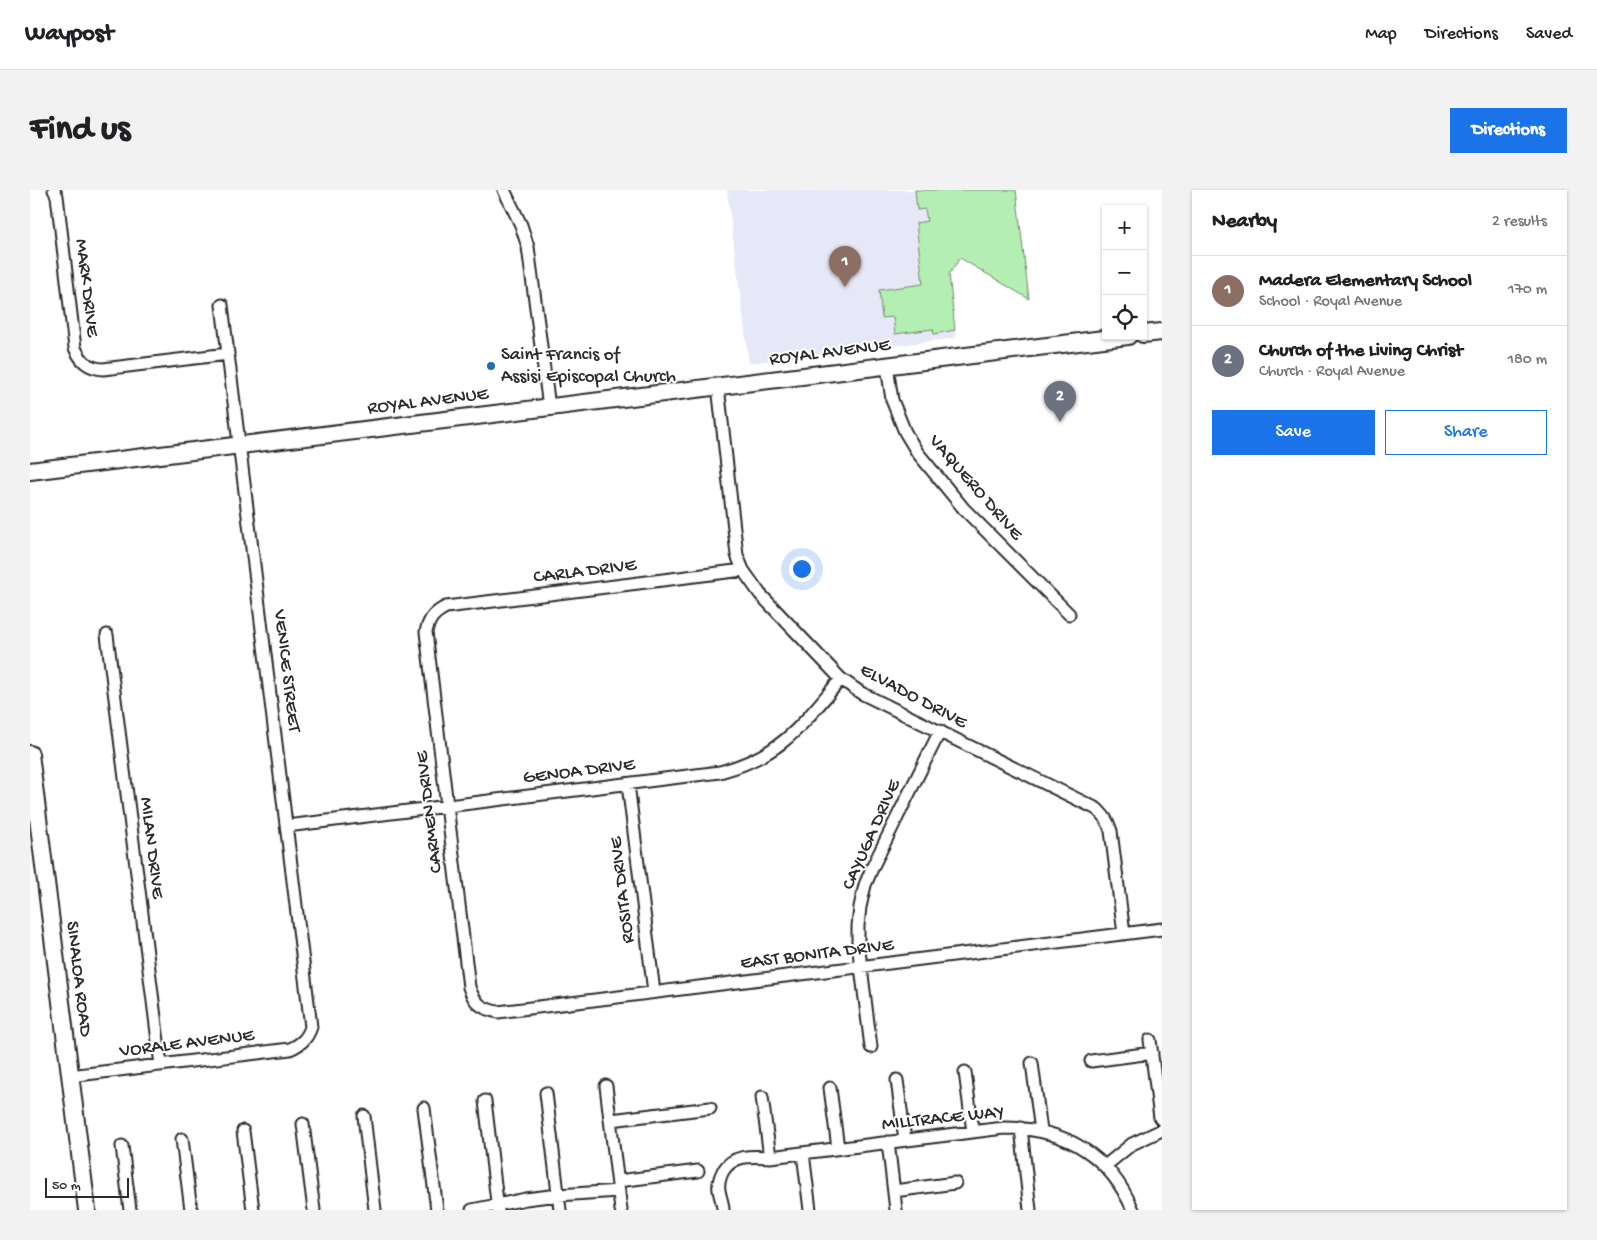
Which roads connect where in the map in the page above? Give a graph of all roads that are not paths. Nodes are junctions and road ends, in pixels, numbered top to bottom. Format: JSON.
{"nodes":[{"id":1,"x":54,"y":190,"type":"edge"},
{"id":2,"x":504,"y":190,"type":"edge"},
{"id":3,"x":222,"y":306,"type":"dead end"},
{"id":4,"x":1162,"y":332,"type":"edge"},
{"id":5,"x":1147,"y":334,"type":"edge"},
{"id":6,"x":1102,"y":339,"type":"edge"},
{"id":7,"x":228,"y":354,"type":"junction"},
{"id":8,"x":887,"y":366,"type":"junction"},
{"id":9,"x":718,"y":386,"type":"junction"},
{"id":10,"x":549,"y":407,"type":"junction"},
{"id":11,"x":240,"y":445,"type":"junction"},
{"id":12,"x":30,"y":471,"type":"edge"},
{"id":13,"x":743,"y":570,"type":"junction"},
{"id":14,"x":434,"y":614,"type":"joint"},
{"id":15,"x":1069,"y":614,"type":"dead end"},
{"id":16,"x":107,"y":635,"type":"dead end"},
{"id":17,"x":842,"y":679,"type":"junction"},
{"id":18,"x":940,"y":732,"type":"junction"},
{"id":19,"x":30,"y":754,"type":"edge"},
{"id":20,"x":628,"y":784,"type":"junction"},
{"id":21,"x":447,"y":806,"type":"junction"},
{"id":22,"x":287,"y":826,"type":"junction"},
{"id":23,"x":1162,"y":929,"type":"edge"},
{"id":24,"x":1124,"y":934,"type":"junction"},
{"id":25,"x":861,"y":967,"type":"junction"},
{"id":26,"x":654,"y":992,"type":"junction"},
{"id":27,"x":478,"y":1005,"type":"joint"},
{"id":28,"x":305,"y":1039,"type":"joint"},
{"id":29,"x":1150,"y":1040,"type":"dead end"},
{"id":30,"x":871,"y":1047,"type":"dead end"},
{"id":31,"x":1152,"y":1053,"type":"junction"},
{"id":32,"x":1091,"y":1061,"type":"dead end"},
{"id":33,"x":1032,"y":1063,"type":"dead end"},
{"id":34,"x":161,"y":1065,"type":"junction"},
{"id":35,"x":965,"y":1072,"type":"dead end"},
{"id":36,"x":70,"y":1076,"type":"junction"},
{"id":37,"x":897,"y":1080,"type":"dead end"},
{"id":38,"x":606,"y":1086,"type":"dead end"},
{"id":39,"x":830,"y":1088,"type":"dead end"},
{"id":40,"x":546,"y":1093,"type":"dead end"},
{"id":41,"x":762,"y":1097,"type":"dead end"},
{"id":42,"x":485,"y":1101,"type":"dead end"},
{"id":43,"x":424,"y":1108,"type":"dead end"},
{"id":44,"x":710,"y":1108,"type":"dead end"},
{"id":45,"x":364,"y":1116,"type":"dead end"},
{"id":46,"x":611,"y":1120,"type":"junction"},
{"id":47,"x":1162,"y":1120,"type":"edge"},
{"id":48,"x":304,"y":1124,"type":"dead end"},
{"id":49,"x":1021,"y":1128,"type":"junction"},
{"id":50,"x":1162,"y":1130,"type":"edge"},
{"id":51,"x":243,"y":1131,"type":"dead end"},
{"id":52,"x":1041,"y":1131,"type":"junction"},
{"id":53,"x":974,"y":1132,"type":"junction"},
{"id":54,"x":182,"y":1139,"type":"dead end"},
{"id":55,"x":905,"y":1140,"type":"junction"},
{"id":56,"x":888,"y":1142,"type":"junction"},
{"id":57,"x":122,"y":1146,"type":"dead end"},
{"id":58,"x":838,"y":1148,"type":"junction"},
{"id":59,"x":803,"y":1153,"type":"junction"},
{"id":60,"x":770,"y":1157,"type":"junction"},
{"id":61,"x":1104,"y":1166,"type":"junction"},
{"id":62,"x":698,"y":1171,"type":"dead end"},
{"id":63,"x":955,"y":1183,"type":"dead end"},
{"id":64,"x":618,"y":1186,"type":"junction"},
{"id":65,"x":894,"y":1191,"type":"junction"},
{"id":66,"x":558,"y":1195,"type":"junction"},
{"id":67,"x":498,"y":1207,"type":"edge"},
{"id":68,"x":87,"y":1210,"type":"edge"},
{"id":69,"x":130,"y":1210,"type":"edge"},
{"id":70,"x":191,"y":1210,"type":"edge"},
{"id":71,"x":253,"y":1210,"type":"edge"},
{"id":72,"x":314,"y":1210,"type":"edge"},
{"id":73,"x":376,"y":1210,"type":"edge"},
{"id":74,"x":437,"y":1210,"type":"edge"},
{"id":75,"x":472,"y":1210,"type":"edge"},
{"id":76,"x":560,"y":1210,"type":"edge"},
{"id":77,"x":621,"y":1210,"type":"edge"},
{"id":78,"x":723,"y":1210,"type":"edge"},
{"id":79,"x":810,"y":1210,"type":"edge"},
{"id":80,"x":896,"y":1210,"type":"edge"},
{"id":81,"x":1030,"y":1210,"type":"edge"},
{"id":82,"x":1133,"y":1210,"type":"edge"}],
"edges":[{"from":1,"to":7,"type":"street","name":"MARK DRIVE"},
{"from":2,"to":10,"type":"street"},
{"from":3,"to":7,"type":"street","name":"VENICE STREET"},
{"from":4,"to":5,"type":"main road"},
{"from":6,"to":8,"type":"main road","name":"ROYAL AVENUE"},
{"from":7,"to":11,"type":"street","name":"VENICE STREET"},
{"from":8,"to":9,"type":"main road","name":"ROYAL AVENUE"},
{"from":8,"to":15,"type":"street","name":"VAQUERO DRIVE"},
{"from":9,"to":10,"type":"main road","name":"ROYAL AVENUE"},
{"from":9,"to":13,"type":"street","name":"ELVADO DRIVE"},
{"from":10,"to":11,"type":"main road","name":"ROYAL AVENUE"},
{"from":11,"to":12,"type":"main road","name":"ROYAL AVENUE"},
{"from":11,"to":22,"type":"street","name":"VENICE STREET"},
{"from":13,"to":14,"type":"street","name":"CARLA DRIVE"},
{"from":13,"to":17,"type":"street","name":"ELVADO DRIVE"},
{"from":14,"to":21,"type":"street","name":"CARMEN DRIVE"},
{"from":16,"to":34,"type":"street","name":"MILAN DRIVE"},
{"from":17,"to":18,"type":"street","name":"ELVADO DRIVE"},
{"from":17,"to":20,"type":"street","name":"GENOA DRIVE"},
{"from":18,"to":24,"type":"street","name":"ELVADO DRIVE"},
{"from":18,"to":25,"type":"street","name":"CAYUGA DRIVE"},
{"from":19,"to":36,"type":"main road","name":"SINALOA ROAD"},
{"from":20,"to":21,"type":"street","name":"GENOA DRIVE"},
{"from":20,"to":26,"type":"street","name":"ROSITA DRIVE"},
{"from":21,"to":22,"type":"street","name":"GENOA DRIVE"},
{"from":21,"to":27,"type":"street","name":"CARMEN DRIVE"},
{"from":22,"to":28,"type":"street","name":"VENICE STREET"},
{"from":23,"to":24,"type":"street","name":"EAST BONITA DRIVE"},
{"from":24,"to":25,"type":"street","name":"EAST BONITA DRIVE"},
{"from":25,"to":26,"type":"street","name":"EAST BONITA DRIVE"},
{"from":25,"to":30,"type":"street","name":"CAYUGA DRIVE"},
{"from":26,"to":27,"type":"street","name":"EAST BONITA DRIVE"},
{"from":28,"to":34,"type":"street","name":"VORALE AVENUE"},
{"from":29,"to":31,"type":"street"},
{"from":31,"to":32,"type":"street"},
{"from":31,"to":47,"type":"street"},
{"from":33,"to":52,"type":"street"},
{"from":34,"to":36,"type":"street","name":"VORALE AVENUE"},
{"from":35,"to":53,"type":"street"},
{"from":36,"to":68,"type":"main road","name":"SINALOA ROAD"},
{"from":37,"to":55,"type":"street"},
{"from":38,"to":46,"type":"street"},
{"from":39,"to":58,"type":"street"},
{"from":40,"to":66,"type":"street"},
{"from":41,"to":60,"type":"street"},
{"from":42,"to":67,"type":"street"},
{"from":43,"to":74,"type":"street"},
{"from":44,"to":46,"type":"street"},
{"from":45,"to":73,"type":"street"},
{"from":46,"to":64,"type":"street"},
{"from":48,"to":72,"type":"street"},
{"from":49,"to":52,"type":"street","name":"MILLTRACE WAY"},
{"from":49,"to":53,"type":"street","name":"MILLTRACE WAY"},
{"from":49,"to":81,"type":"street"},
{"from":50,"to":61,"type":"street"},
{"from":51,"to":71,"type":"street"},
{"from":52,"to":61,"type":"street","name":"MILLTRACE WAY"},
{"from":53,"to":55,"type":"street","name":"MILLTRACE WAY"},
{"from":54,"to":70,"type":"street"},
{"from":55,"to":56,"type":"street","name":"MILLTRACE WAY"},
{"from":56,"to":58,"type":"street","name":"MILLTRACE WAY"},
{"from":56,"to":65,"type":"street"},
{"from":57,"to":69,"type":"street"},
{"from":58,"to":59,"type":"street","name":"MILLTRACE WAY"},
{"from":59,"to":60,"type":"street","name":"MILLTRACE WAY"},
{"from":59,"to":79,"type":"street"},
{"from":60,"to":78,"type":"street","name":"MILLTRACE WAY"},
{"from":61,"to":82,"type":"street","name":"MILLTRACE WAY"},
{"from":62,"to":64,"type":"street"},
{"from":63,"to":65,"type":"street"},
{"from":64,"to":66,"type":"street"},
{"from":64,"to":77,"type":"street"},
{"from":65,"to":80,"type":"street"},
{"from":66,"to":67,"type":"street"},
{"from":66,"to":76,"type":"street"},
{"from":67,"to":75,"type":"street"}]}
